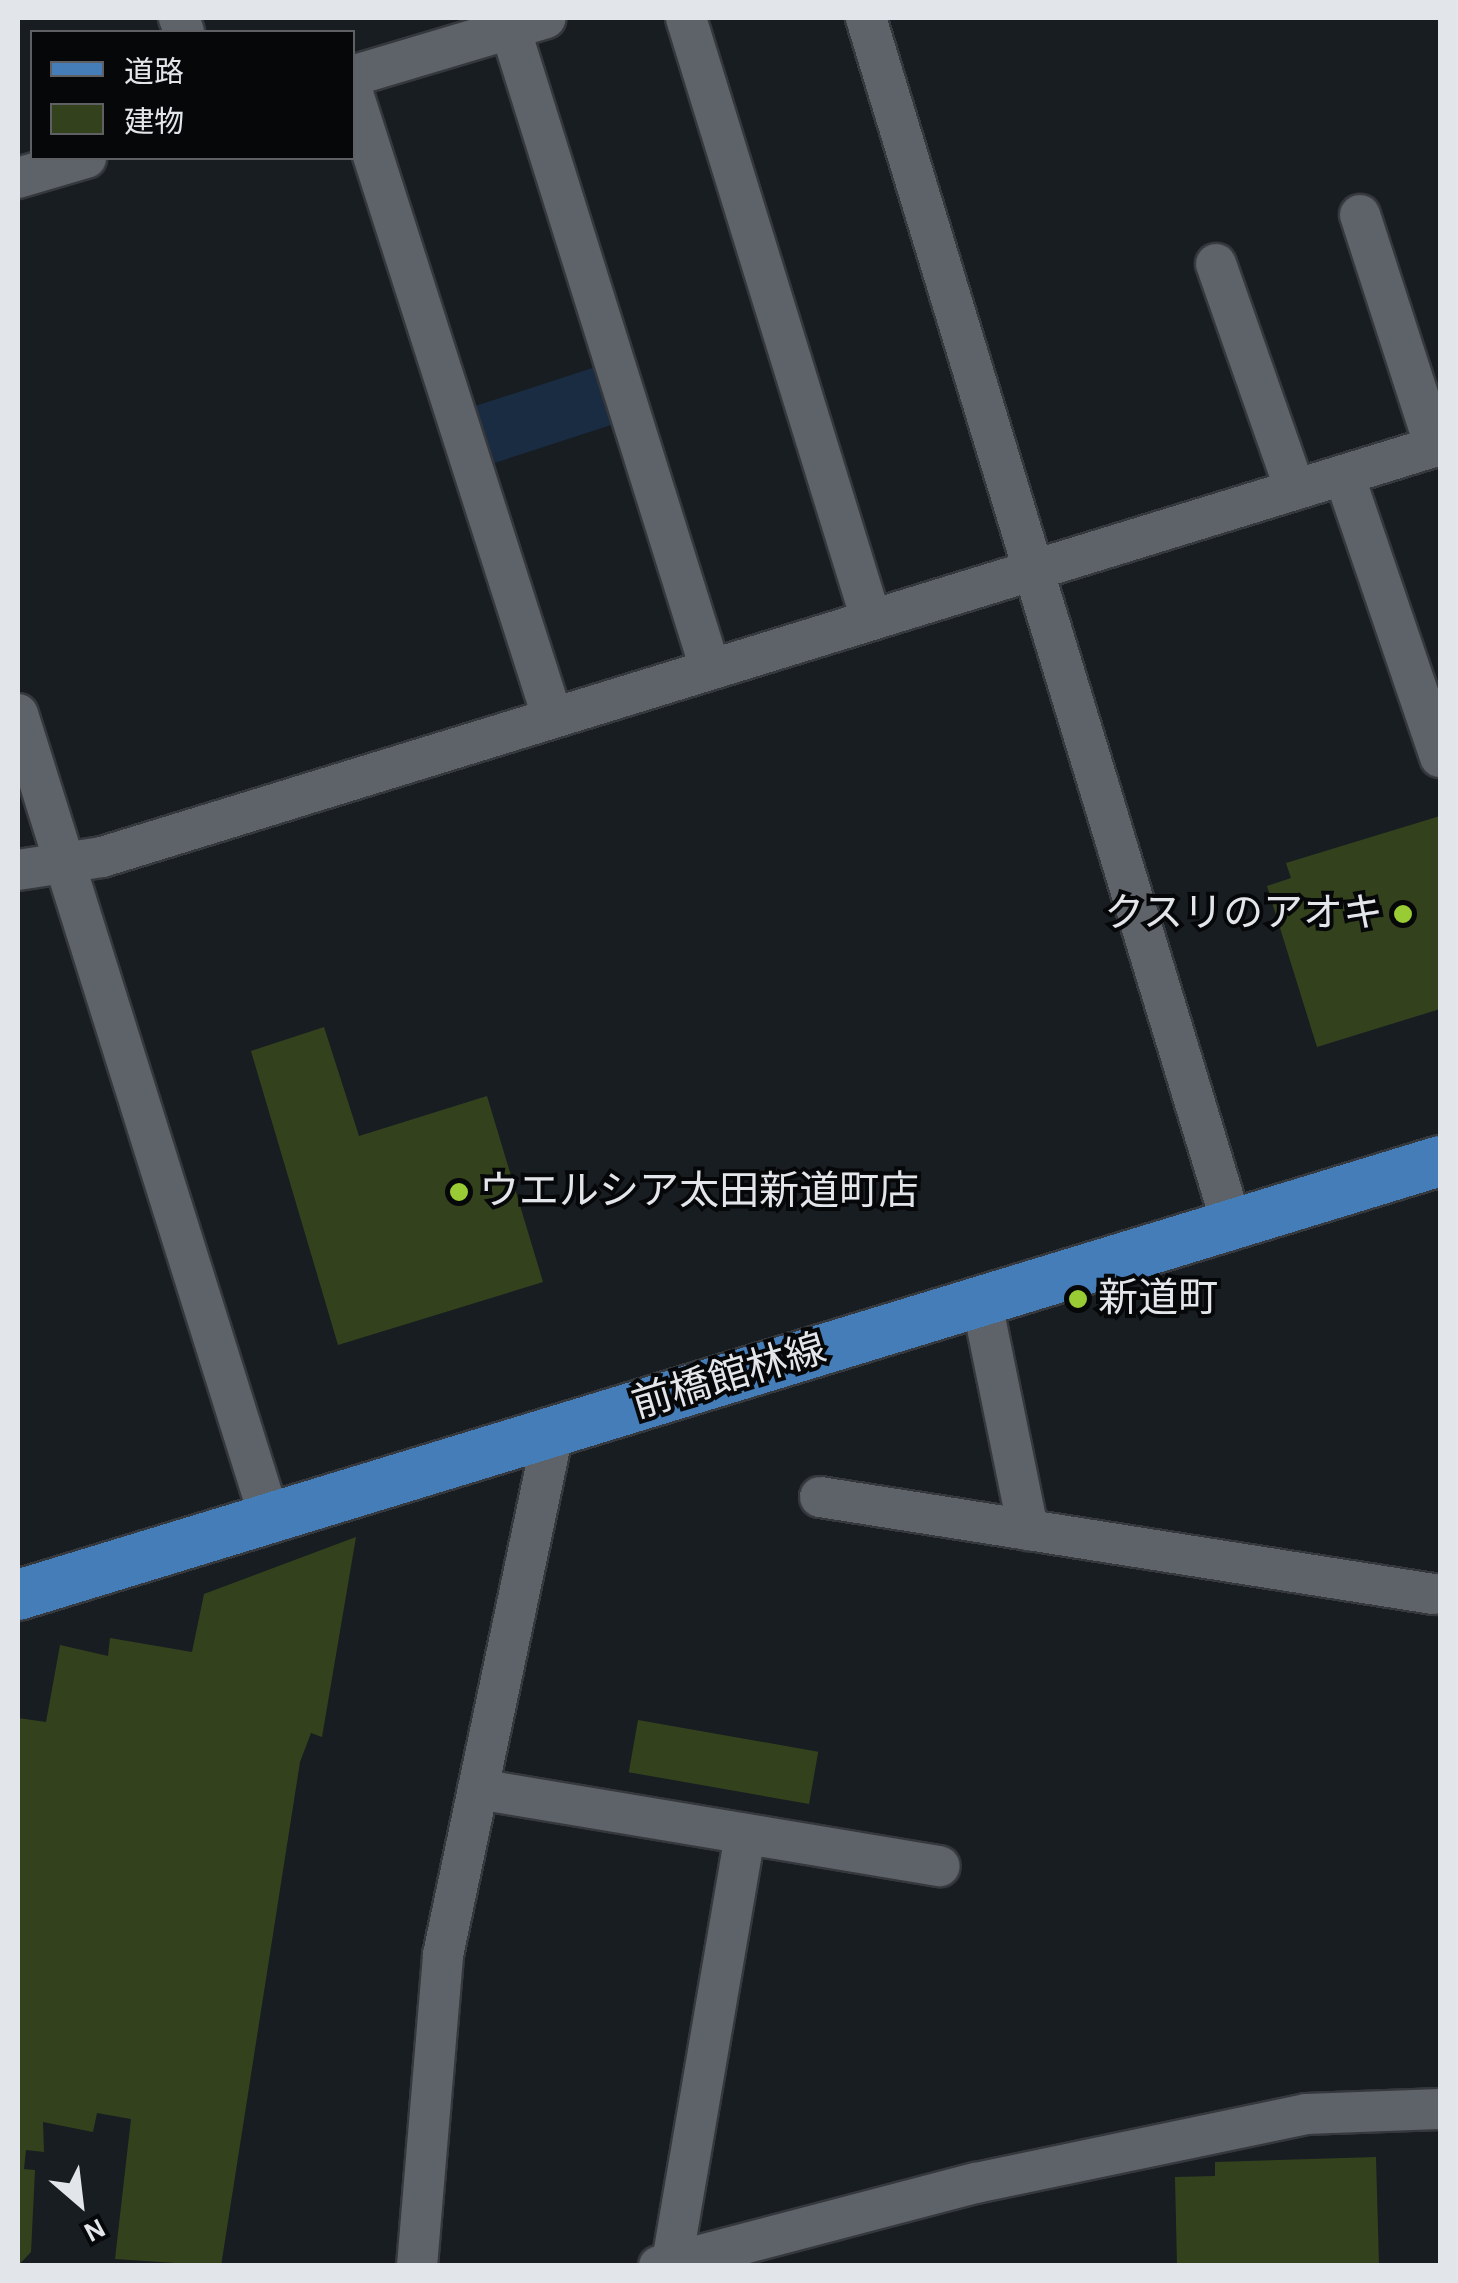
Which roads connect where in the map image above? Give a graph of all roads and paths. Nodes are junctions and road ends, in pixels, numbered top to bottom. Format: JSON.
{"nodes":[{"id":1,"x":686,"y":18,"type":"edge"},
{"id":2,"x":866,"y":18,"type":"edge"},
{"id":3,"x":528,"y":23,"type":"edge"},
{"id":4,"x":355,"y":75,"type":"edge"},
{"id":5,"x":355,"y":99,"type":"edge"},
{"id":6,"x":79,"y":160,"type":"edge"},
{"id":7,"x":18,"y":178,"type":"edge"},
{"id":8,"x":1360,"y":215,"type":"dead end"},
{"id":9,"x":1216,"y":264,"type":"dead end"},
{"id":10,"x":1438,"y":446,"type":"edge"},
{"id":11,"x":1344,"y":475,"type":"junction"},
{"id":12,"x":1295,"y":490,"type":"junction"},
{"id":13,"x":1028,"y":571,"type":"junction"},
{"id":14,"x":871,"y":619,"type":"junction"},
{"id":15,"x":710,"y":668,"type":"junction"},
{"id":16,"x":18,"y":714,"type":"edge"},
{"id":17,"x":552,"y":716,"type":"junction"},
{"id":18,"x":1440,"y":757,"type":"edge"},
{"id":19,"x":60,"y":857,"type":"junction"},
{"id":20,"x":18,"y":870,"type":"edge"},
{"id":21,"x":1439,"y":1164,"type":"edge"},
{"id":22,"x":1232,"y":1225,"type":"junction"},
{"id":23,"x":981,"y":1298,"type":"junction"},
{"id":24,"x":553,"y":1433,"type":"junction"},
{"id":25,"x":820,"y":1496,"type":"dead end"},
{"id":26,"x":270,"y":1519,"type":"junction"},
{"id":27,"x":1028,"y":1530,"type":"junction"},
{"id":28,"x":1433,"y":1594,"type":"dead end"},
{"id":29,"x":18,"y":1595,"type":"edge"},
{"id":30,"x":478,"y":1788,"type":"junction"},
{"id":31,"x":745,"y":1834,"type":"junction"},
{"id":32,"x":940,"y":1866,"type":"dead end"},
{"id":33,"x":1440,"y":2108,"type":"edge"},
{"id":34,"x":666,"y":2264,"type":"edge"},
{"id":35,"x":417,"y":2266,"type":"edge"}],
"edges":[{"from":1,"to":14,"type":"street"},
{"from":2,"to":13,"type":"street"},
{"from":3,"to":4,"type":"street"},
{"from":3,"to":15,"type":"street"},
{"from":5,"to":17,"type":"street"},
{"from":6,"to":7,"type":"street"},
{"from":8,"to":10,"type":"street"},
{"from":9,"to":12,"type":"street"},
{"from":10,"to":11,"type":"street"},
{"from":11,"to":12,"type":"street"},
{"from":11,"to":18,"type":"street"},
{"from":12,"to":13,"type":"street"},
{"from":13,"to":14,"type":"street"},
{"from":13,"to":22,"type":"street"},
{"from":14,"to":15,"type":"street"},
{"from":15,"to":17,"type":"street"},
{"from":16,"to":19,"type":"street"},
{"from":17,"to":19,"type":"street"},
{"from":19,"to":20,"type":"street"},
{"from":19,"to":26,"type":"street"},
{"from":21,"to":22,"type":"main road","name":"前橋館林線"},
{"from":22,"to":23,"type":"main road","name":"前橋館林線"},
{"from":23,"to":24,"type":"main road","name":"前橋館林線"},
{"from":23,"to":27,"type":"street"},
{"from":24,"to":26,"type":"main road","name":"前橋館林線"},
{"from":24,"to":30,"type":"street"},
{"from":25,"to":27,"type":"street"},
{"from":26,"to":29,"type":"main road","name":"前橋館林線"},
{"from":27,"to":28,"type":"street"},
{"from":30,"to":31,"type":"street"},
{"from":30,"to":35,"type":"street"},
{"from":31,"to":32,"type":"street"},
{"from":31,"to":34,"type":"street"},
{"from":33,"to":34,"type":"street"}]}
